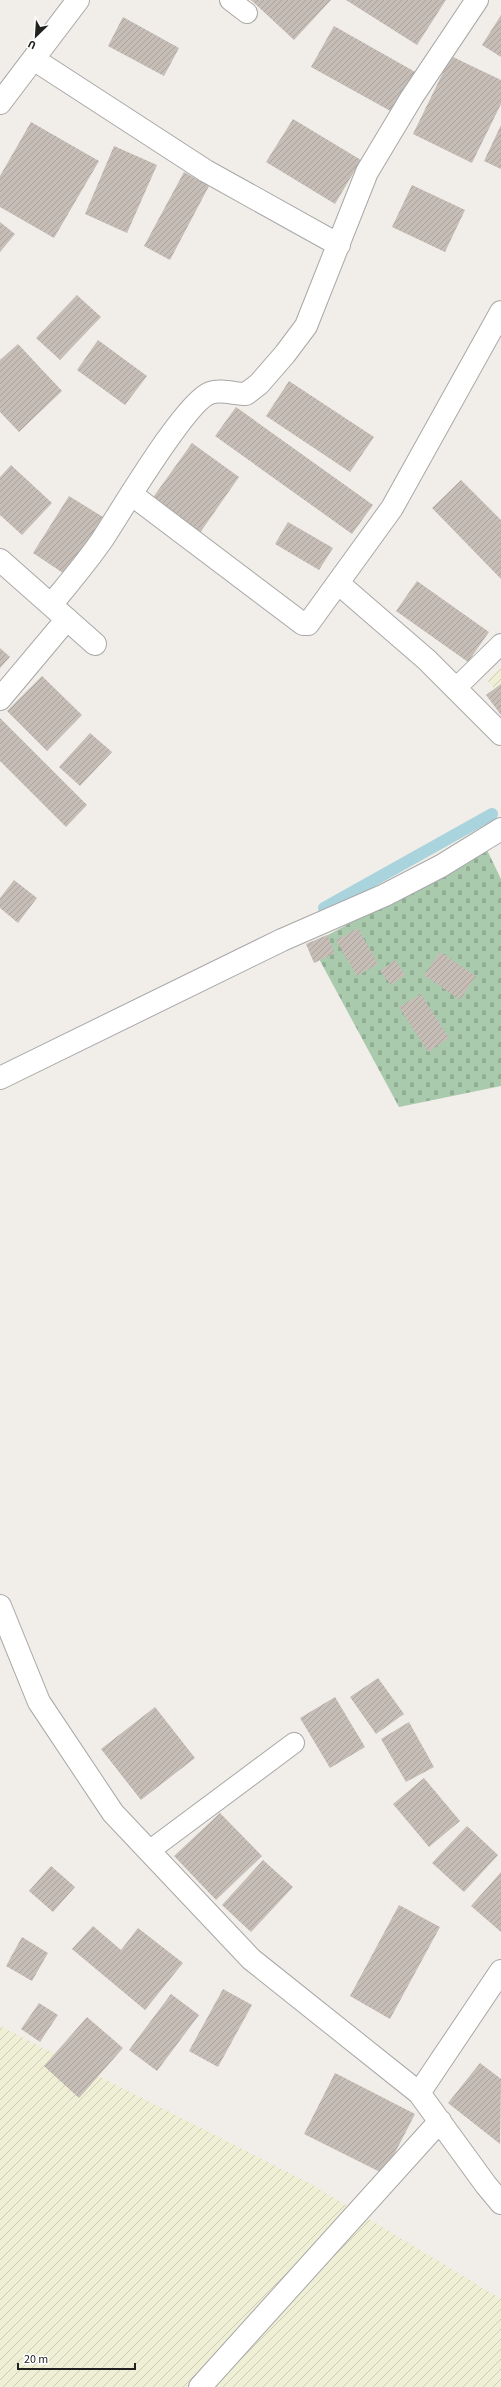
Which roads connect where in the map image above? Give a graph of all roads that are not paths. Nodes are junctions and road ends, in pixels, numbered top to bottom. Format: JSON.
{"nodes":[{"id":1,"x":78,"y":0,"type":"edge"},
{"id":2,"x":230,"y":0,"type":"edge"},
{"id":3,"x":477,"y":0,"type":"edge"},
{"id":4,"x":247,"y":12,"type":"dead end"},
{"id":5,"x":34,"y":60,"type":"junction"},
{"id":6,"x":0,"y":103,"type":"edge"},
{"id":7,"x":339,"y":245,"type":"junction"},
{"id":8,"x":501,"y":312,"type":"edge"},
{"id":9,"x":131,"y":494,"type":"junction"},
{"id":10,"x":0,"y":560,"type":"edge"},
{"id":11,"x":338,"y":583,"type":"junction"},
{"id":12,"x":59,"y":612,"type":"junction"},
{"id":13,"x":95,"y":644,"type":"dead end"},
{"id":14,"x":501,"y":644,"type":"edge"},
{"id":15,"x":455,"y":688,"type":"junction"},
{"id":16,"x":0,"y":699,"type":"edge"},
{"id":17,"x":501,"y":734,"type":"edge"},
{"id":18,"x":498,"y":836,"type":"edge"},
{"id":19,"x":0,"y":1078,"type":"edge"},
{"id":20,"x":0,"y":1606,"type":"edge"},
{"id":21,"x":294,"y":1743,"type":"dead end"},
{"id":22,"x":149,"y":1851,"type":"junction"},
{"id":23,"x":501,"y":1971,"type":"edge"},
{"id":24,"x":419,"y":2093,"type":"junction"},
{"id":25,"x":440,"y":2121,"type":"junction"},
{"id":26,"x":501,"y":2203,"type":"edge"},
{"id":27,"x":200,"y":2387,"type":"edge"}],
"edges":[{"from":1,"to":5,"type":"street"},
{"from":2,"to":4,"type":"lane"},
{"from":3,"to":7,"type":"street"},
{"from":5,"to":6,"type":"street"},
{"from":5,"to":7,"type":"street"},
{"from":7,"to":9,"type":"street"},
{"from":8,"to":11,"type":"street"},
{"from":9,"to":11,"type":"street"},
{"from":9,"to":12,"type":"street"},
{"from":10,"to":12,"type":"street"},
{"from":11,"to":15,"type":"street"},
{"from":12,"to":13,"type":"street"},
{"from":12,"to":16,"type":"street"},
{"from":14,"to":15,"type":"lane"},
{"from":15,"to":17,"type":"street"},
{"from":18,"to":19,"type":"street"},
{"from":20,"to":22,"type":"street"},
{"from":21,"to":22,"type":"lane"},
{"from":22,"to":24,"type":"street"},
{"from":23,"to":24,"type":"street"},
{"from":24,"to":25,"type":"street"},
{"from":25,"to":26,"type":"street"},
{"from":25,"to":27,"type":"street"}]}
